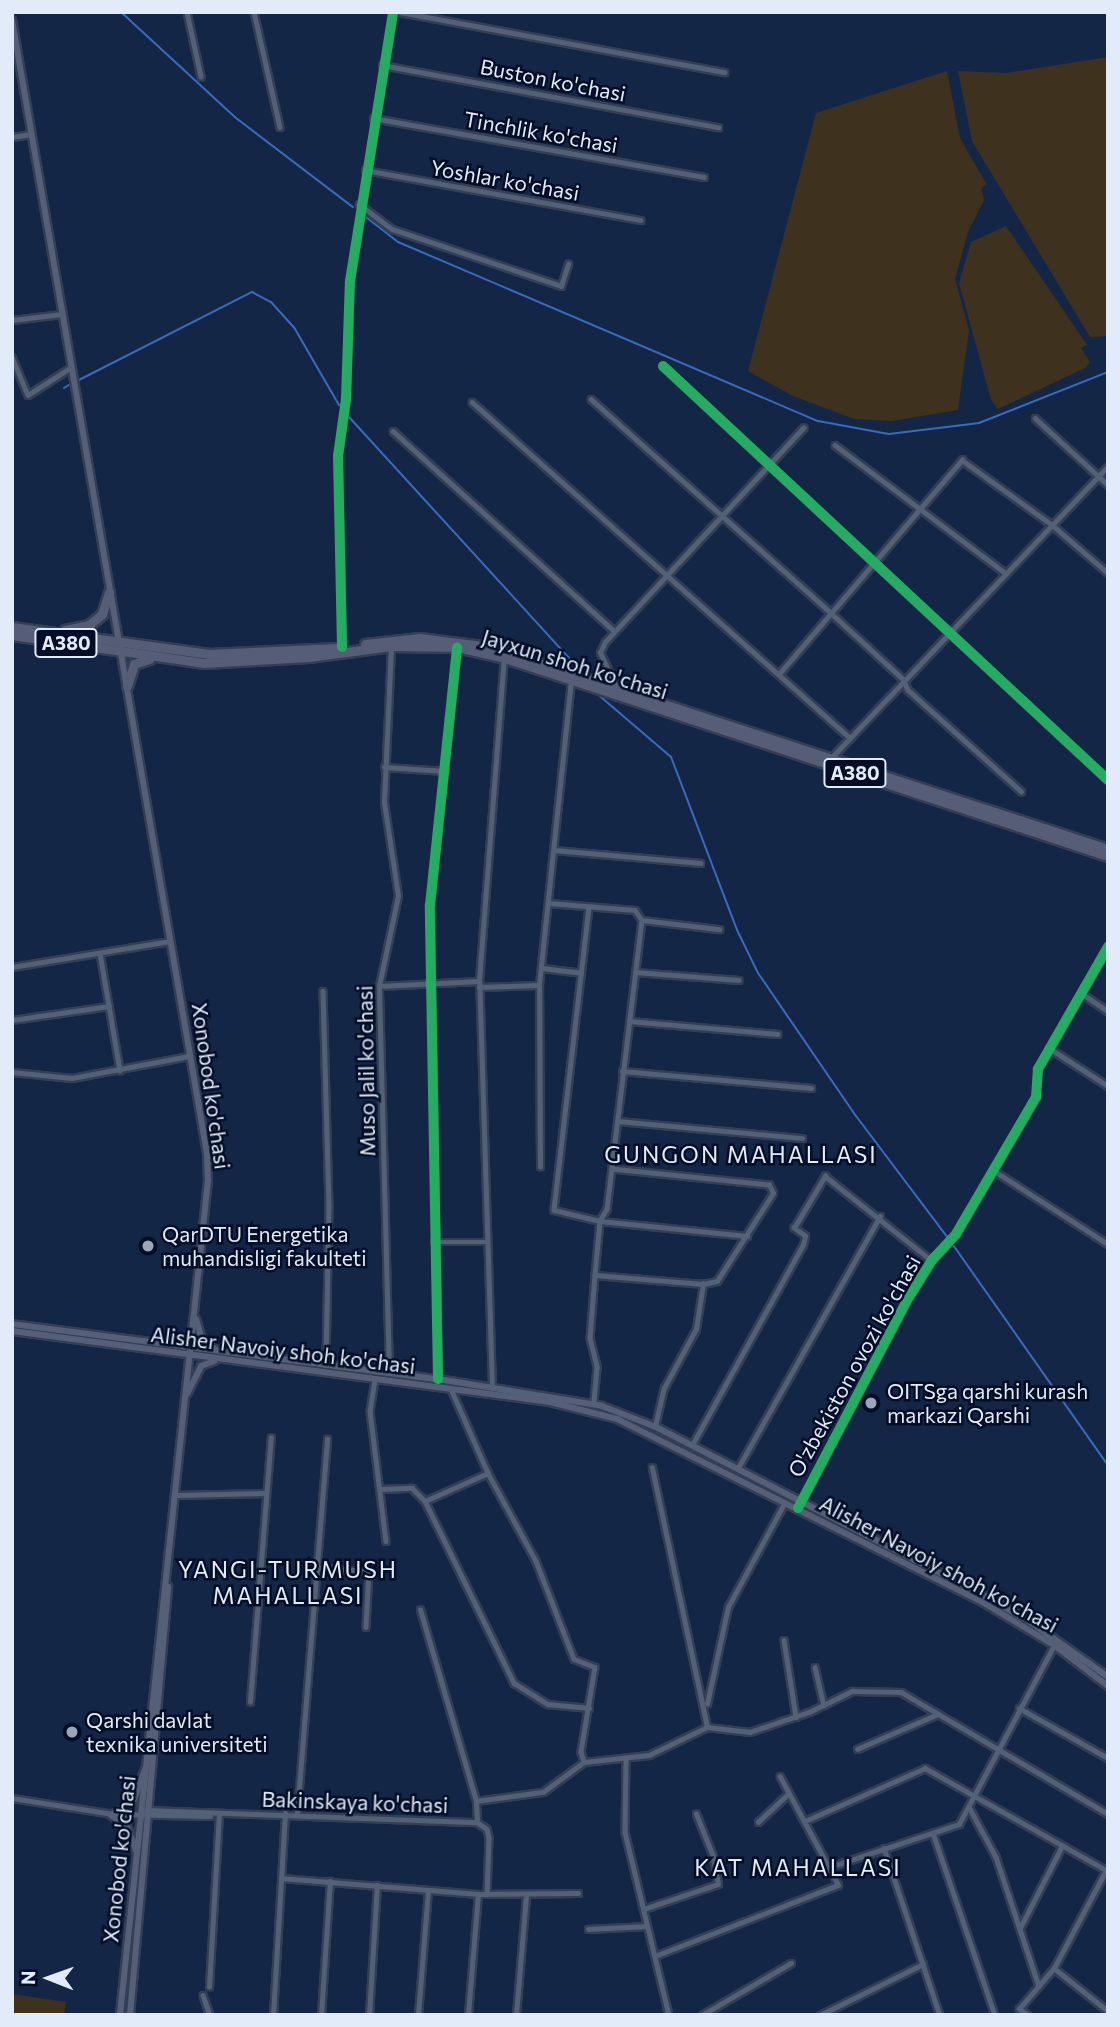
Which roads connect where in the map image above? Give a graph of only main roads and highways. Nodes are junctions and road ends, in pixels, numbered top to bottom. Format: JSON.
{"nodes":[{"id":1,"x":12,"y":20,"type":"edge"},
{"id":2,"x":109,"y":593,"type":"junction"},
{"id":3,"x":12,"y":626,"type":"edge"},
{"id":4,"x":51,"y":631,"type":"junction"},
{"id":5,"x":12,"y":635,"type":"edge"},
{"id":6,"x":119,"y":647,"type":"junction"},
{"id":7,"x":174,"y":659,"type":"junction"},
{"id":8,"x":571,"y":677,"type":"junction"},
{"id":9,"x":127,"y":687,"type":"junction"},
{"id":10,"x":1108,"y":849,"type":"edge"},
{"id":11,"x":1108,"y":856,"type":"edge"},
{"id":12,"x":194,"y":1310,"type":"junction"},
{"id":13,"x":12,"y":1324,"type":"edge"},
{"id":14,"x":12,"y":1331,"type":"edge"},
{"id":15,"x":61,"y":1334,"type":"junction"},
{"id":16,"x":190,"y":1348,"type":"junction"},
{"id":17,"x":219,"y":1352,"type":"junction"},
{"id":18,"x":189,"y":1356,"type":"junction"},
{"id":19,"x":218,"y":1360,"type":"junction"},
{"id":20,"x":425,"y":1377,"type":"junction"},
{"id":21,"x":424,"y":1386,"type":"junction"},
{"id":22,"x":185,"y":1399,"type":"junction"},
{"id":23,"x":787,"y":1498,"type":"junction"},
{"id":24,"x":800,"y":1505,"type":"junction"},
{"id":25,"x":167,"y":1581,"type":"junction"},
{"id":26,"x":1108,"y":1677,"type":"edge"},
{"id":27,"x":1108,"y":1686,"type":"edge"},
{"id":28,"x":146,"y":1767,"type":"junction"},
{"id":29,"x":145,"y":1814,"type":"junction"},
{"id":30,"x":137,"y":1854,"type":"junction"},
{"id":31,"x":120,"y":2015,"type":"edge"},
{"id":32,"x":130,"y":2015,"type":"edge"}],
"edges":[{"from":1,"to":2,"type":"main road","name":"Xonobod ko'chasi"},
{"from":2,"to":4,"type":"highway"},
{"from":2,"to":6,"type":"main road","name":"Xonobod ko'chasi"},
{"from":3,"to":4,"type":"highway","name":"Jayxun shoh ko'chasi","number":"A380"},
{"from":4,"to":6,"type":"highway","name":"Jayxun shoh ko'chasi","number":"A380"},
{"from":5,"to":6,"type":"highway","name":"Jayxun shoh ko'chasi","number":"A380"},
{"from":6,"to":7,"type":"highway","name":"Jayxun shoh ko'chasi","number":"A380"},
{"from":6,"to":8,"type":"highway","name":"Jayxun shoh ko'chasi","number":"A380"},
{"from":6,"to":9,"type":"main road","name":"Xonobod ko'chasi"},
{"from":7,"to":8,"type":"highway","name":"Jayxun shoh ko'chasi","number":"A380"},
{"from":7,"to":9,"type":"highway"},
{"from":8,"to":10,"type":"highway","name":"Jayxun shoh ko'chasi","number":"A380"},
{"from":8,"to":11,"type":"highway","name":"Jayxun shoh ko'chasi","number":"A380"},
{"from":9,"to":12,"type":"main road","name":"Xonobod ko'chasi"},
{"from":12,"to":16,"type":"main road","name":"Xonobod ko'chasi"},
{"from":12,"to":17,"type":"main road"},
{"from":13,"to":15,"type":"main road","name":"Alisher Navoiy shoh ko'chasi"},
{"from":14,"to":15,"type":"main road","name":"Alisher Navoiy shoh ko'chasi"},
{"from":15,"to":16,"type":"main road","name":"Alisher Navoiy shoh ko'chasi"},
{"from":15,"to":18,"type":"main road","name":"Alisher Navoiy shoh ko'chasi"},
{"from":16,"to":17,"type":"main road","name":"Alisher Navoiy shoh ko'chasi"},
{"from":16,"to":18,"type":"main road","name":"Xonobod ko'chasi"},
{"from":17,"to":20,"type":"main road","name":"Alisher Navoiy shoh ko'chasi"},
{"from":18,"to":19,"type":"main road","name":"Alisher Navoiy shoh ko'chasi"},
{"from":18,"to":22,"type":"main road","name":"Xonobod ko'chasi"},
{"from":19,"to":21,"type":"main road","name":"Alisher Navoiy shoh ko'chasi"},
{"from":19,"to":22,"type":"main road"},
{"from":20,"to":21,"type":"main road"},
{"from":20,"to":23,"type":"main road","name":"Alisher Navoiy shoh ko'chasi"},
{"from":21,"to":23,"type":"main road","name":"Alisher Navoiy shoh ko'chasi"},
{"from":22,"to":25,"type":"main road","name":"Xonobod ko'chasi"},
{"from":23,"to":24,"type":"main road","name":"Alisher Navoiy shoh ko'chasi"},
{"from":24,"to":26,"type":"main road","name":"Alisher Navoiy shoh ko'chasi"},
{"from":24,"to":27,"type":"main road","name":"Alisher Navoiy shoh ko'chasi"},
{"from":25,"to":28,"type":"main road","name":"Xonobod ko'chasi"},
{"from":25,"to":29,"type":"main road","name":"Xonobod ko'chasi"},
{"from":28,"to":29,"type":"main road","name":"Xonobod ko'chasi"},
{"from":28,"to":30,"type":"main road"},
{"from":29,"to":30,"type":"main road","name":"Xonobod ko'chasi"},
{"from":29,"to":32,"type":"main road","name":"Xonobod ko'chasi"},
{"from":30,"to":31,"type":"main road","name":"Xonobod ko'chasi"}]}
